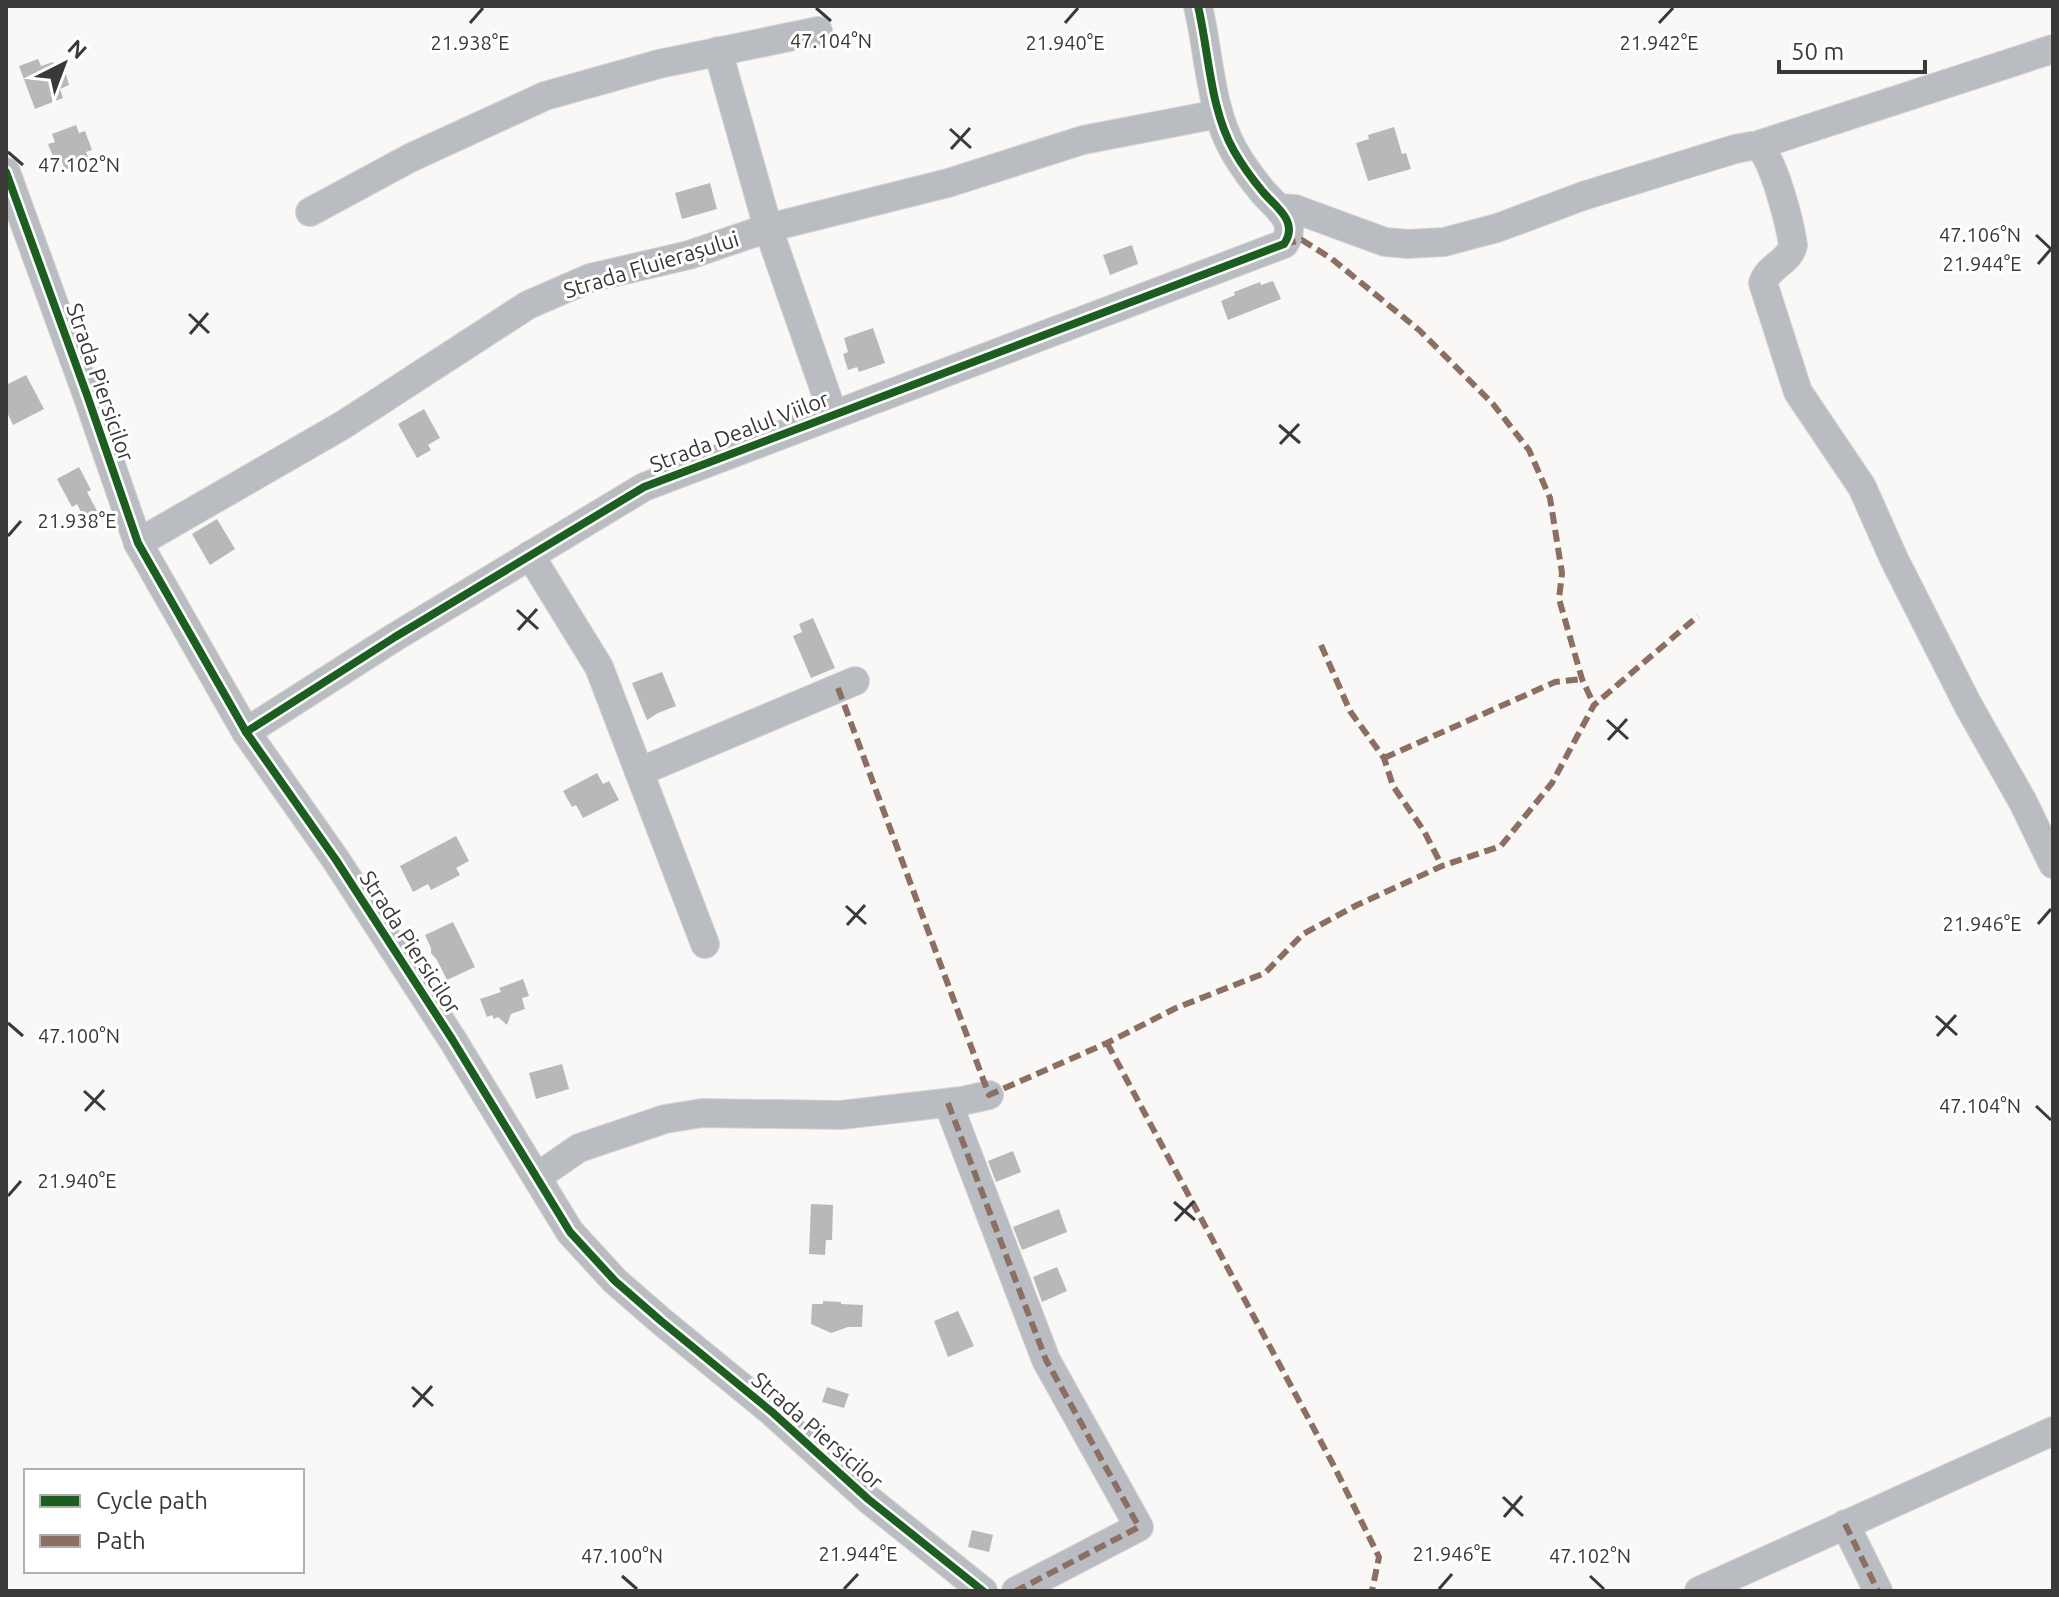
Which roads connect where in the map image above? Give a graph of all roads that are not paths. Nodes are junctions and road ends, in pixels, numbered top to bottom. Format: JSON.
{"nodes":[{"id":1,"x":1198,"y":6,"type":"edge"},
{"id":2,"x":818,"y":31,"type":"dead end"},
{"id":3,"x":2053,"y":49,"type":"edge"},
{"id":4,"x":718,"y":51,"type":"junction"},
{"id":5,"x":1218,"y":114,"type":"junction"},
{"id":6,"x":1755,"y":146,"type":"junction"},
{"id":7,"x":6,"y":172,"type":"edge"},
{"id":8,"x":1279,"y":208,"type":"junction"},
{"id":9,"x":310,"y":212,"type":"dead end"},
{"id":10,"x":768,"y":228,"type":"junction"},
{"id":11,"x":833,"y":414,"type":"junction"},
{"id":12,"x":138,"y":543,"type":"junction"},
{"id":13,"x":530,"y":555,"type":"junction"},
{"id":14,"x":855,"y":681,"type":"dead end"},
{"id":15,"x":246,"y":732,"type":"junction"},
{"id":16,"x":639,"y":772,"type":"junction"},
{"id":17,"x":2053,"y":864,"type":"edge"},
{"id":18,"x":705,"y":944,"type":"dead end"},
{"id":19,"x":989,"y":1095,"type":"dead end"},
{"id":20,"x":948,"y":1103,"type":"junction"},
{"id":21,"x":537,"y":1177,"type":"junction"},
{"id":22,"x":2053,"y":1431,"type":"edge"},
{"id":23,"x":1845,"y":1524,"type":"junction"},
{"id":24,"x":975,"y":1589,"type":"edge"},
{"id":25,"x":1016,"y":1591,"type":"edge"},
{"id":26,"x":1699,"y":1591,"type":"edge"},
{"id":27,"x":1878,"y":1591,"type":"edge"}],
"edges":[{"from":1,"to":5,"type":"street"},
{"from":2,"to":4,"type":"street"},
{"from":3,"to":6,"type":"street"},
{"from":4,"to":9,"type":"street"},
{"from":4,"to":10,"type":"street"},
{"from":5,"to":8,"type":"street"},
{"from":5,"to":10,"type":"street","name":"Strada Fluierașului"},
{"from":6,"to":8,"type":"street"},
{"from":6,"to":17,"type":"street"},
{"from":7,"to":12,"type":"street","name":"Strada Piersicilor"},
{"from":8,"to":11,"type":"street","name":"Strada Dealul Viilor"},
{"from":10,"to":11,"type":"street"},
{"from":10,"to":12,"type":"street","name":"Strada Fluierașului"},
{"from":11,"to":13,"type":"street","name":"Strada Dealul Viilor"},
{"from":12,"to":15,"type":"street","name":"Strada Piersicilor"},
{"from":13,"to":15,"type":"street","name":"Strada Dealul Viilor"},
{"from":13,"to":16,"type":"street"},
{"from":14,"to":16,"type":"street"},
{"from":15,"to":21,"type":"street","name":"Strada Piersicilor"},
{"from":16,"to":18,"type":"street"},
{"from":19,"to":20,"type":"street"},
{"from":20,"to":21,"type":"street"},
{"from":20,"to":25,"type":"street"},
{"from":21,"to":24,"type":"street","name":"Strada Piersicilor"},
{"from":22,"to":23,"type":"street"},
{"from":23,"to":26,"type":"street"},
{"from":23,"to":27,"type":"street"}]}
